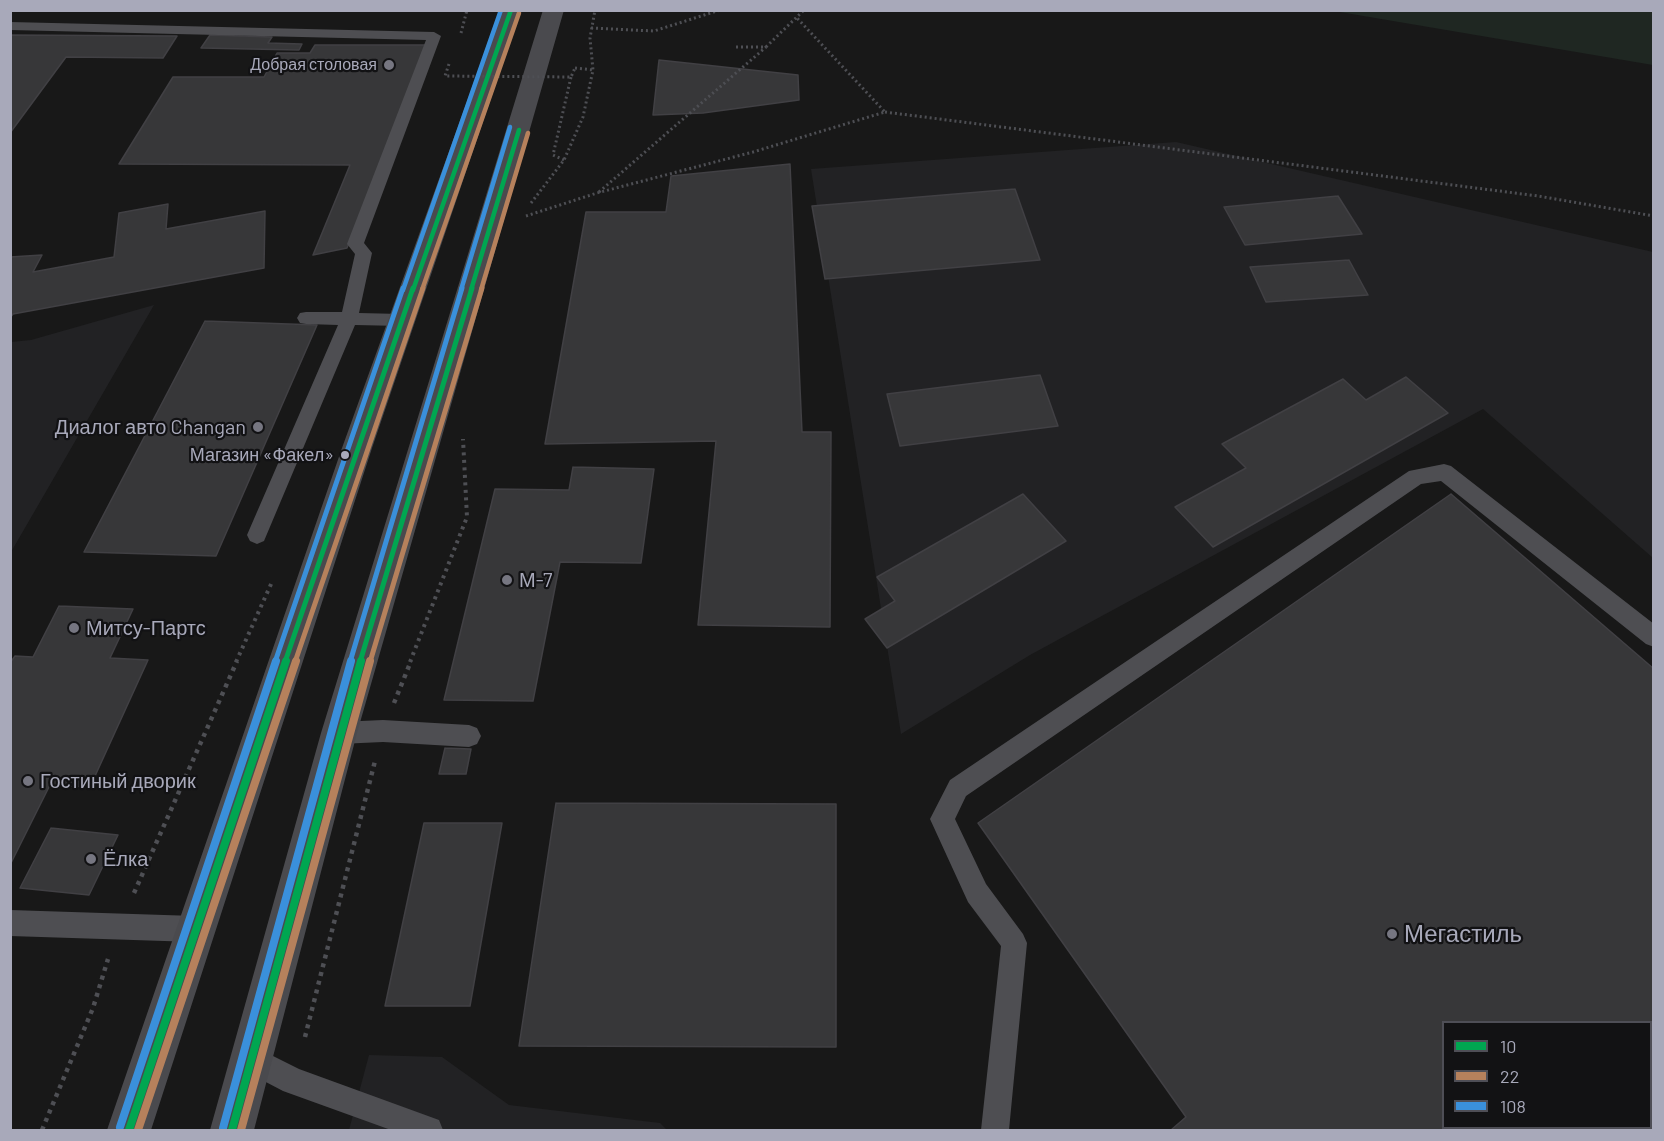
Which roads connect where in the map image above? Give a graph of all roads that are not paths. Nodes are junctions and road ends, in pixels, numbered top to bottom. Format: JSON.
{"nodes":[{"id":1,"x":511,"y":10,"type":"edge"},
{"id":2,"x":554,"y":10,"type":"edge"},
{"id":3,"x":10,"y":26,"type":"edge"},
{"id":4,"x":306,"y":318,"type":"dead end"},
{"id":5,"x":349,"y":319,"type":"junction"},
{"id":6,"x":401,"y":321,"type":"junction"},
{"id":7,"x":257,"y":535,"type":"dead end"},
{"id":8,"x":1653,"y":637,"type":"edge"},
{"id":9,"x":339,"y":733,"type":"junction"},
{"id":10,"x":469,"y":736,"type":"dead end"},
{"id":11,"x":10,"y":923,"type":"edge"},
{"id":12,"x":195,"y":929,"type":"junction"},
{"id":13,"x":253,"y":1060,"type":"junction"},
{"id":14,"x":129,"y":1131,"type":"edge"},
{"id":15,"x":232,"y":1131,"type":"edge"},
{"id":16,"x":429,"y":1131,"type":"edge"},
{"id":17,"x":995,"y":1131,"type":"edge"}],
"edges":[{"from":1,"to":6,"type":"main road"},
{"from":2,"to":9,"type":"main road"},
{"from":3,"to":5,"type":"lane"},
{"from":4,"to":5,"type":"lane"},
{"from":5,"to":6,"type":"lane"},
{"from":5,"to":7,"type":"lane"},
{"from":6,"to":12,"type":"main road"},
{"from":8,"to":17,"type":"lane"},
{"from":9,"to":10,"type":"lane"},
{"from":9,"to":13,"type":"main road"},
{"from":11,"to":12,"type":"lane"},
{"from":12,"to":14,"type":"main road"},
{"from":13,"to":15,"type":"main road"},
{"from":13,"to":16,"type":"lane"}]}
